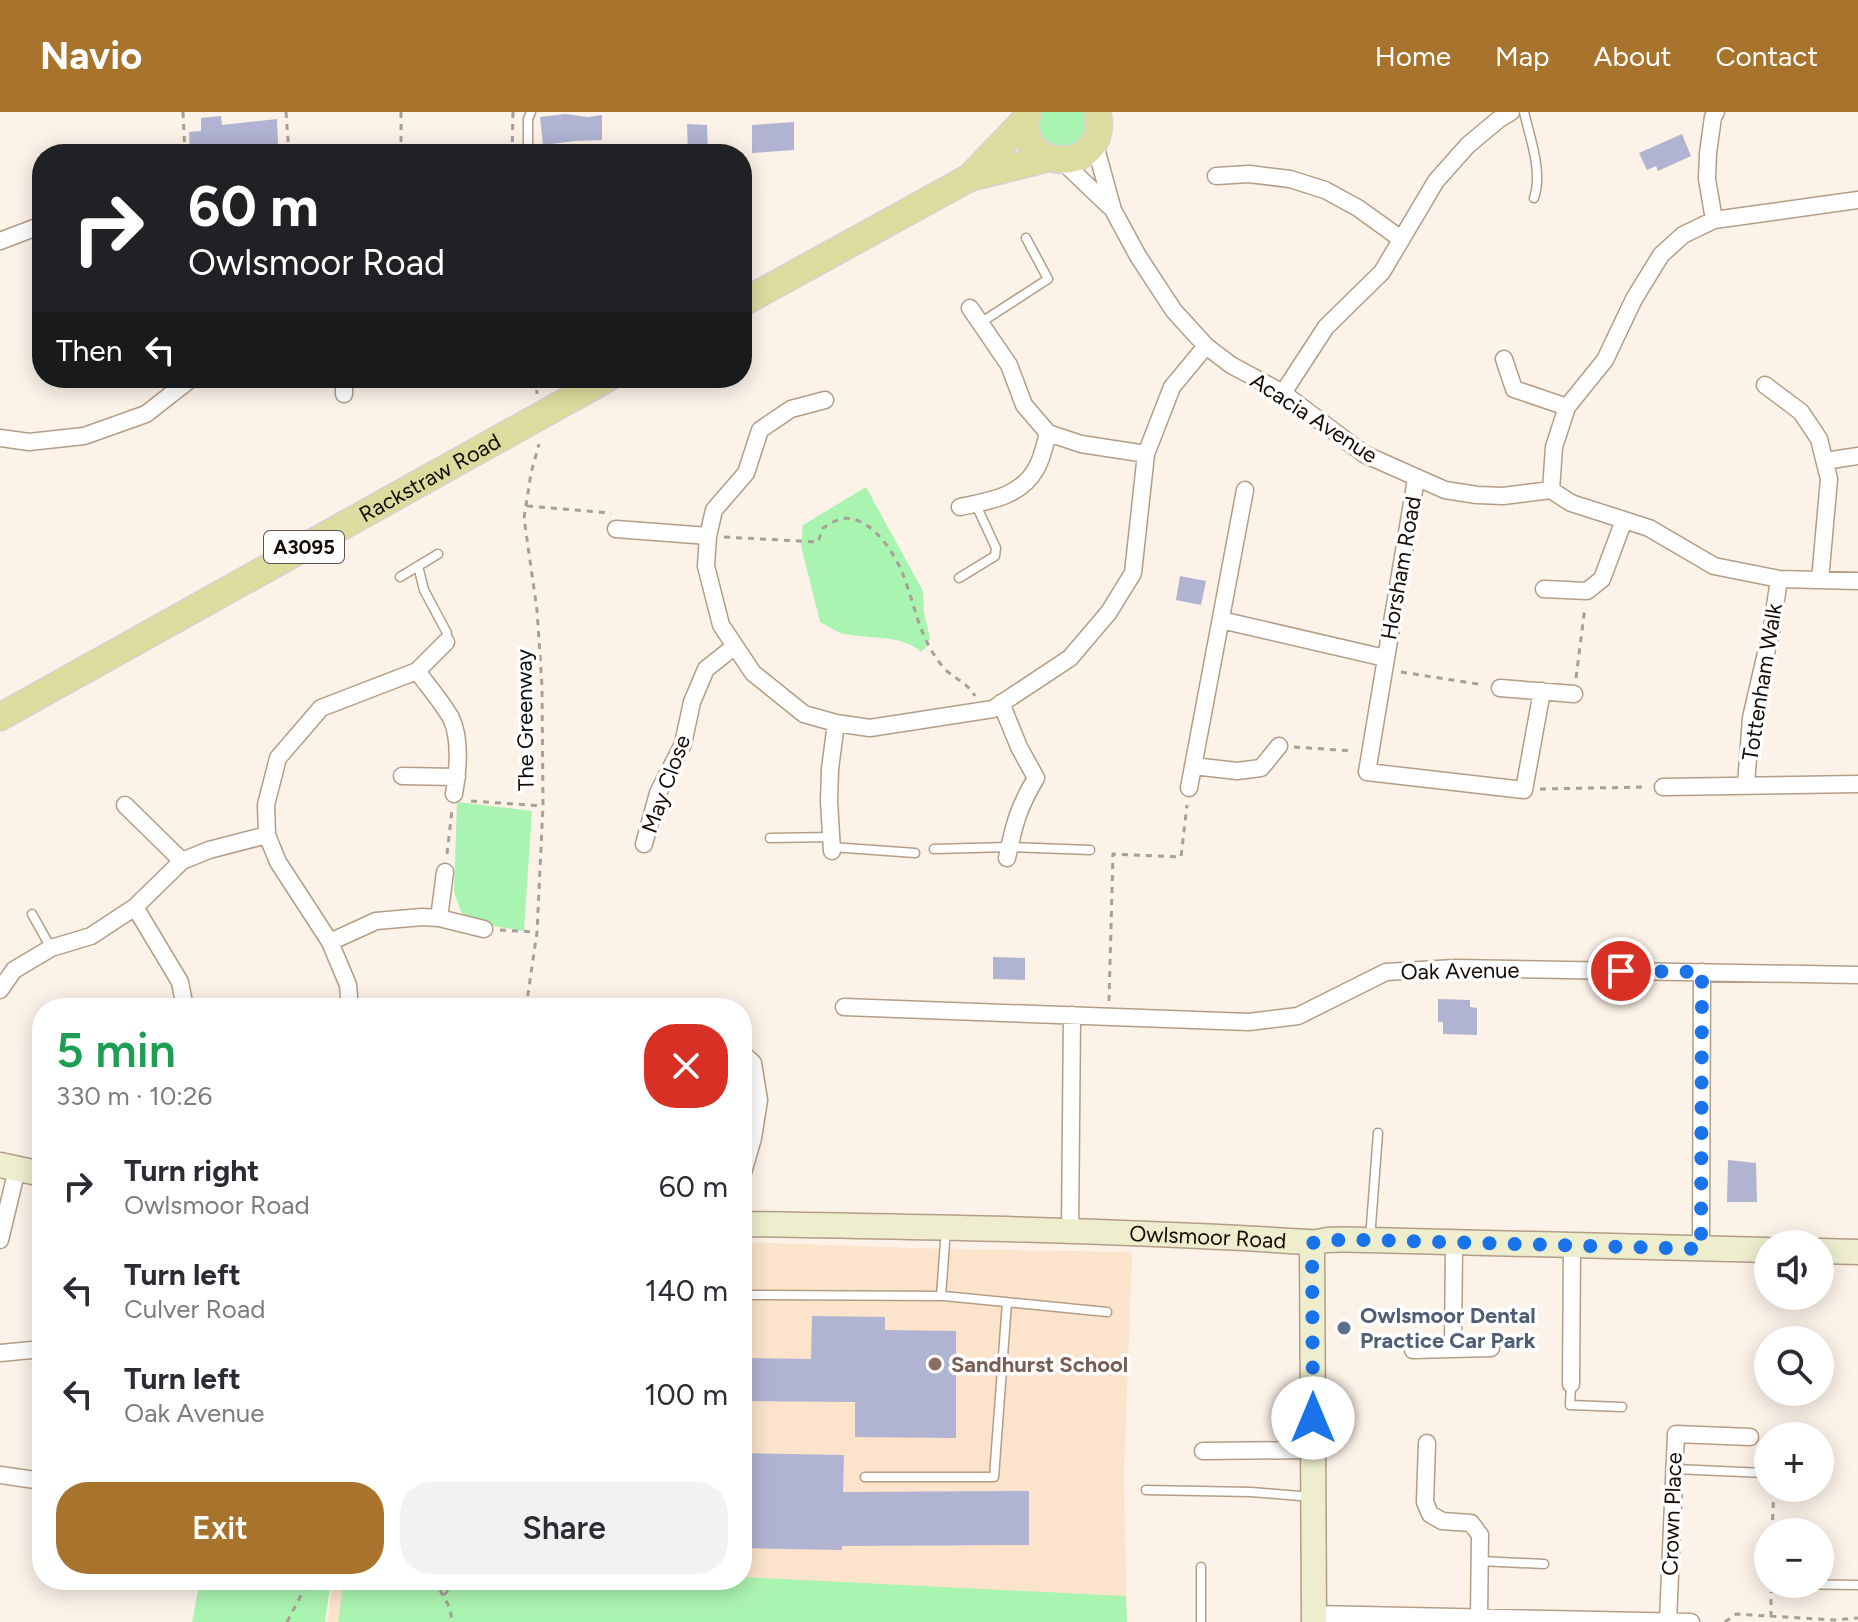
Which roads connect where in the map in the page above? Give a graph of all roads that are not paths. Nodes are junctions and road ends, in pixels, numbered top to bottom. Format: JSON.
{"nodes":[{"id":1,"x":531,"y":112,"type":"edge"},
{"id":2,"x":1118,"y":112,"type":"edge"},
{"id":3,"x":1511,"y":112,"type":"edge"},
{"id":4,"x":1524,"y":112,"type":"edge"},
{"id":5,"x":1716,"y":112,"type":"edge"},
{"id":6,"x":1026,"y":116,"type":"edge"},
{"id":7,"x":1097,"y":128,"type":"edge"},
{"id":8,"x":528,"y":144,"type":"edge"},
{"id":9,"x":1056,"y":159,"type":"junction"},
{"id":10,"x":1216,"y":176,"type":"dead end"},
{"id":11,"x":969,"y":178,"type":"junction"},
{"id":12,"x":1534,"y":198,"type":"dead end"},
{"id":13,"x":1858,"y":200,"type":"edge"},
{"id":14,"x":1113,"y":210,"type":"junction"},
{"id":15,"x":1714,"y":220,"type":"junction"},
{"id":16,"x":32,"y":229,"type":"edge"},
{"id":17,"x":1026,"y":238,"type":"dead end"},
{"id":18,"x":1401,"y":239,"type":"junction"},
{"id":19,"x":0,"y":241,"type":"edge"},
{"id":20,"x":752,"y":297,"type":"edge"},
{"id":21,"x":970,"y":308,"type":"dead end"},
{"id":22,"x":980,"y":323,"type":"junction"},
{"id":23,"x":1206,"y":346,"type":"junction"},
{"id":24,"x":1504,"y":359,"type":"dead end"},
{"id":25,"x":1765,"y":385,"type":"dead end"},
{"id":26,"x":179,"y":388,"type":"edge"},
{"id":27,"x":590,"y":388,"type":"edge"},
{"id":28,"x":1283,"y":393,"type":"junction"},
{"id":29,"x":825,"y":400,"type":"dead end"},
{"id":30,"x":1567,"y":407,"type":"junction"},
{"id":31,"x":1048,"y":433,"type":"junction"},
{"id":32,"x":0,"y":438,"type":"edge"},
{"id":33,"x":1146,"y":454,"type":"junction"},
{"id":34,"x":1858,"y":456,"type":"edge"},
{"id":35,"x":1825,"y":461,"type":"junction"},
{"id":36,"x":1416,"y":479,"type":"junction"},
{"id":37,"x":1245,"y":490,"type":"dead end"},
{"id":38,"x":1551,"y":490,"type":"junction"},
{"id":39,"x":968,"y":505,"type":"joint"},
{"id":40,"x":1624,"y":520,"type":"junction"},
{"id":41,"x":614,"y":521,"type":"road end"},
{"id":42,"x":708,"y":536,"type":"junction"},
{"id":43,"x":438,"y":554,"type":"dead end"},
{"id":44,"x":418,"y":566,"type":"junction"},
{"id":45,"x":400,"y":577,"type":"dead end"},
{"id":46,"x":959,"y":578,"type":"dead end"},
{"id":47,"x":1779,"y":579,"type":"junction"},
{"id":48,"x":1820,"y":580,"type":"junction"},
{"id":49,"x":1858,"y":581,"type":"edge"},
{"id":50,"x":1544,"y":589,"type":"dead end"},
{"id":51,"x":1221,"y":620,"type":"junction"},
{"id":52,"x":446,"y":642,"type":"joint"},
{"id":53,"x":735,"y":646,"type":"junction"},
{"id":54,"x":1385,"y":663,"type":"junction"},
{"id":55,"x":417,"y":671,"type":"junction"},
{"id":56,"x":1500,"y":688,"type":"road end"},
{"id":57,"x":1542,"y":691,"type":"junction"},
{"id":58,"x":1574,"y":694,"type":"road end"},
{"id":59,"x":1001,"y":703,"type":"junction"},
{"id":60,"x":0,"y":717,"type":"edge"},
{"id":61,"x":836,"y":723,"type":"junction"},
{"id":62,"x":1279,"y":746,"type":"road end"},
{"id":63,"x":1193,"y":766,"type":"junction"},
{"id":64,"x":402,"y":776,"type":"dead end"},
{"id":65,"x":457,"y":777,"type":"junction"},
{"id":66,"x":1858,"y":784,"type":"edge"},
{"id":67,"x":1746,"y":785,"type":"junction"},
{"id":68,"x":1663,"y":787,"type":"road end"},
{"id":69,"x":1189,"y":788,"type":"road end"},
{"id":70,"x":454,"y":797,"type":"road end"},
{"id":71,"x":125,"y":805,"type":"dead end"},
{"id":72,"x":267,"y":835,"type":"junction"},
{"id":73,"x":770,"y":838,"type":"dead end"},
{"id":74,"x":644,"y":844,"type":"dead end"},
{"id":75,"x":832,"y":845,"type":"junction"},
{"id":76,"x":934,"y":849,"type":"dead end"},
{"id":77,"x":1090,"y":850,"type":"dead end"},
{"id":78,"x":1008,"y":852,"type":"junction"},
{"id":79,"x":915,"y":853,"type":"dead end"},
{"id":80,"x":182,"y":861,"type":"junction"},
{"id":81,"x":445,"y":872,"type":"road end"},
{"id":82,"x":135,"y":907,"type":"junction"},
{"id":83,"x":32,"y":914,"type":"dead end"},
{"id":84,"x":439,"y":918,"type":"junction"},
{"id":85,"x":484,"y":929,"type":"road end"},
{"id":86,"x":330,"y":942,"type":"junction"},
{"id":87,"x":51,"y":948,"type":"junction"},
{"id":88,"x":1702,"y":972,"type":"junction"},
{"id":89,"x":1858,"y":975,"type":"edge"},
{"id":90,"x":0,"y":990,"type":"edge"},
{"id":91,"x":183,"y":998,"type":"edge"},
{"id":92,"x":349,"y":998,"type":"edge"},
{"id":93,"x":844,"y":1007,"type":"dead end"},
{"id":94,"x":1072,"y":1015,"type":"junction"},
{"id":95,"x":752,"y":1062,"type":"edge"},
{"id":96,"x":1378,"y":1133,"type":"dead end"},
{"id":97,"x":752,"y":1141,"type":"edge"},
{"id":98,"x":8,"y":1167,"type":"edge"},
{"id":99,"x":32,"y":1172,"type":"edge"},
{"id":100,"x":752,"y":1224,"type":"edge"},
{"id":101,"x":946,"y":1227,"type":"junction"},
{"id":102,"x":1070,"y":1232,"type":"junction"},
{"id":103,"x":0,"y":1240,"type":"edge"},
{"id":104,"x":1370,"y":1240,"type":"junction"},
{"id":105,"x":1312,"y":1243,"type":"junction"},
{"id":106,"x":1454,"y":1243,"type":"junction"},
{"id":107,"x":1572,"y":1245,"type":"junction"},
{"id":108,"x":1701,"y":1249,"type":"junction"},
{"id":109,"x":1754,"y":1250,"type":"edge"},
{"id":110,"x":1834,"y":1251,"type":"edge"},
{"id":111,"x":1858,"y":1252,"type":"edge"},
{"id":112,"x":752,"y":1295,"type":"edge"},
{"id":113,"x":941,"y":1296,"type":"junction"},
{"id":114,"x":1007,"y":1302,"type":"junction"},
{"id":115,"x":1107,"y":1312,"type":"dead end"},
{"id":116,"x":1491,"y":1348,"type":"dead end"},
{"id":117,"x":1453,"y":1349,"type":"junction"},
{"id":118,"x":32,"y":1350,"type":"edge"},
{"id":119,"x":1413,"y":1350,"type":"dead end"},
{"id":120,"x":0,"y":1353,"type":"edge"},
{"id":121,"x":1571,"y":1384,"type":"joint"},
{"id":122,"x":1622,"y":1407,"type":"dead end"},
{"id":123,"x":1750,"y":1437,"type":"dead end"},
{"id":124,"x":1427,"y":1443,"type":"dead end"},
{"id":125,"x":1313,"y":1450,"type":"junction"},
{"id":126,"x":1203,"y":1451,"type":"dead end"},
{"id":127,"x":1674,"y":1469,"type":"junction"},
{"id":128,"x":1754,"y":1473,"type":"edge"},
{"id":129,"x":0,"y":1475,"type":"edge"},
{"id":130,"x":865,"y":1477,"type":"dead end"},
{"id":131,"x":32,"y":1480,"type":"edge"},
{"id":132,"x":1146,"y":1490,"type":"dead end"},
{"id":133,"x":1313,"y":1497,"type":"junction"},
{"id":134,"x":1480,"y":1561,"type":"junction"},
{"id":135,"x":1544,"y":1564,"type":"dead end"},
{"id":136,"x":1201,"y":1567,"type":"dead end"},
{"id":137,"x":1834,"y":1585,"type":"edge"},
{"id":138,"x":1858,"y":1585,"type":"edge"},
{"id":139,"x":1479,"y":1617,"type":"junction"},
{"id":140,"x":1314,"y":1618,"type":"edge"},
{"id":141,"x":1527,"y":1620,"type":"edge"},
{"id":142,"x":1668,"y":1621,"type":"edge"},
{"id":143,"x":1201,"y":1622,"type":"edge"},
{"id":144,"x":1691,"y":1622,"type":"edge"}],
"edges":[{"from":1,"to":8,"type":"lane"},
{"from":2,"to":7,"type":"main road"},
{"from":3,"to":18,"type":"street"},
{"from":4,"to":12,"type":"lane"},
{"from":5,"to":15,"type":"street"},
{"from":6,"to":9,"type":"main road"},
{"from":6,"to":11,"type":"main road"},
{"from":7,"to":9,"type":"main road"},
{"from":7,"to":14,"type":"street","name":"Acacia Avenue"},
{"from":9,"to":11,"type":"main road"},
{"from":9,"to":14,"type":"street","name":"Acacia Avenue"},
{"from":10,"to":18,"type":"street"},
{"from":11,"to":20,"type":"main road"},
{"from":13,"to":15,"type":"street"},
{"from":14,"to":23,"type":"street","name":"Acacia Avenue"},
{"from":15,"to":30,"type":"street"},
{"from":16,"to":19,"type":"street"},
{"from":17,"to":22,"type":"lane"},
{"from":18,"to":28,"type":"street"},
{"from":21,"to":22,"type":"street"},
{"from":22,"to":31,"type":"street"},
{"from":23,"to":28,"type":"street","name":"Acacia Avenue"},
{"from":23,"to":33,"type":"street"},
{"from":24,"to":30,"type":"street"},
{"from":25,"to":35,"type":"street"},
{"from":26,"to":32,"type":"street"},
{"from":27,"to":60,"type":"main road","name":"Rackstraw Road","number":"A3095"},
{"from":28,"to":36,"type":"street","name":"Acacia Avenue"},
{"from":29,"to":42,"type":"street"},
{"from":30,"to":38,"type":"street"},
{"from":31,"to":33,"type":"street"},
{"from":31,"to":39,"type":"street"},
{"from":33,"to":59,"type":"street"},
{"from":34,"to":35,"type":"street"},
{"from":35,"to":48,"type":"street"},
{"from":36,"to":38,"type":"street","name":"Acacia Avenue"},
{"from":36,"to":54,"type":"street","name":"Horsham Road"},
{"from":37,"to":51,"type":"street"},
{"from":38,"to":40,"type":"street"},
{"from":39,"to":46,"type":"lane"},
{"from":40,"to":47,"type":"street"},
{"from":40,"to":50,"type":"street"},
{"from":41,"to":42,"type":"street"},
{"from":42,"to":53,"type":"street"},
{"from":43,"to":44,"type":"lane"},
{"from":44,"to":45,"type":"lane"},
{"from":44,"to":52,"type":"lane"},
{"from":47,"to":48,"type":"street"},
{"from":47,"to":67,"type":"street","name":"Tottenham Walk"},
{"from":48,"to":49,"type":"street"},
{"from":51,"to":54,"type":"street","name":"Horsham Road"},
{"from":51,"to":63,"type":"street"},
{"from":52,"to":55,"type":"street"},
{"from":53,"to":61,"type":"street"},
{"from":53,"to":74,"type":"street","name":"May Close"},
{"from":54,"to":57,"type":"street","name":"Horsham Road"},
{"from":55,"to":65,"type":"street"},
{"from":55,"to":72,"type":"street"},
{"from":56,"to":57,"type":"street"},
{"from":57,"to":58,"type":"street"},
{"from":59,"to":61,"type":"street"},
{"from":59,"to":78,"type":"street"},
{"from":61,"to":75,"type":"street"},
{"from":62,"to":63,"type":"street"},
{"from":63,"to":69,"type":"street"},
{"from":64,"to":65,"type":"street"},
{"from":65,"to":70,"type":"street"},
{"from":66,"to":67,"type":"street","name":"Tottenham Walk"},
{"from":67,"to":68,"type":"street","name":"Tottenham Walk"},
{"from":71,"to":80,"type":"street"},
{"from":72,"to":80,"type":"street"},
{"from":72,"to":86,"type":"street"},
{"from":73,"to":75,"type":"lane"},
{"from":75,"to":79,"type":"lane"},
{"from":76,"to":78,"type":"lane"},
{"from":77,"to":78,"type":"lane"},
{"from":80,"to":82,"type":"street"},
{"from":81,"to":84,"type":"street"},
{"from":82,"to":87,"type":"street"},
{"from":82,"to":91,"type":"street"},
{"from":83,"to":87,"type":"lane"},
{"from":84,"to":85,"type":"street"},
{"from":84,"to":86,"type":"street"},
{"from":86,"to":92,"type":"street"},
{"from":87,"to":90,"type":"street"},
{"from":88,"to":89,"type":"street","name":"Oak Avenue"},
{"from":88,"to":94,"type":"street","name":"Oak Avenue"},
{"from":88,"to":108,"type":"street"},
{"from":93,"to":94,"type":"street","name":"Oak Avenue"},
{"from":94,"to":102,"type":"street"},
{"from":95,"to":97,"type":"street"},
{"from":96,"to":104,"type":"lane"},
{"from":98,"to":99,"type":"street"},
{"from":98,"to":103,"type":"street"},
{"from":100,"to":101,"type":"street","name":"Owlsmoor Road"},
{"from":101,"to":102,"type":"street","name":"Owlsmoor Road"},
{"from":101,"to":113,"type":"lane"},
{"from":102,"to":105,"type":"street","name":"Owlsmoor Road"},
{"from":104,"to":105,"type":"street","name":"Owlsmoor Road"},
{"from":104,"to":106,"type":"street","name":"Owlsmoor Road"},
{"from":105,"to":125,"type":"street"},
{"from":106,"to":107,"type":"street","name":"Owlsmoor Road"},
{"from":106,"to":117,"type":"street"},
{"from":107,"to":108,"type":"street","name":"Owlsmoor Road"},
{"from":107,"to":121,"type":"street"},
{"from":108,"to":109,"type":"street","name":"Owlsmoor Road"},
{"from":110,"to":111,"type":"street"},
{"from":112,"to":113,"type":"lane"},
{"from":113,"to":114,"type":"lane"},
{"from":114,"to":115,"type":"lane"},
{"from":114,"to":130,"type":"lane"},
{"from":116,"to":117,"type":"street"},
{"from":117,"to":119,"type":"street"},
{"from":118,"to":120,"type":"street"},
{"from":121,"to":122,"type":"lane"},
{"from":123,"to":127,"type":"street","name":"Crown Place"},
{"from":124,"to":134,"type":"street"},
{"from":125,"to":126,"type":"street"},
{"from":125,"to":133,"type":"street"},
{"from":127,"to":128,"type":"lane"},
{"from":127,"to":142,"type":"street","name":"Crown Place"},
{"from":129,"to":131,"type":"street"},
{"from":132,"to":133,"type":"lane"},
{"from":133,"to":140,"type":"street"},
{"from":134,"to":135,"type":"lane"},
{"from":134,"to":139,"type":"street"},
{"from":136,"to":143,"type":"lane"},
{"from":137,"to":138,"type":"lane"},
{"from":139,"to":140,"type":"street"},
{"from":139,"to":141,"type":"street"},
{"from":141,"to":142,"type":"street"},
{"from":142,"to":144,"type":"street"}]}
